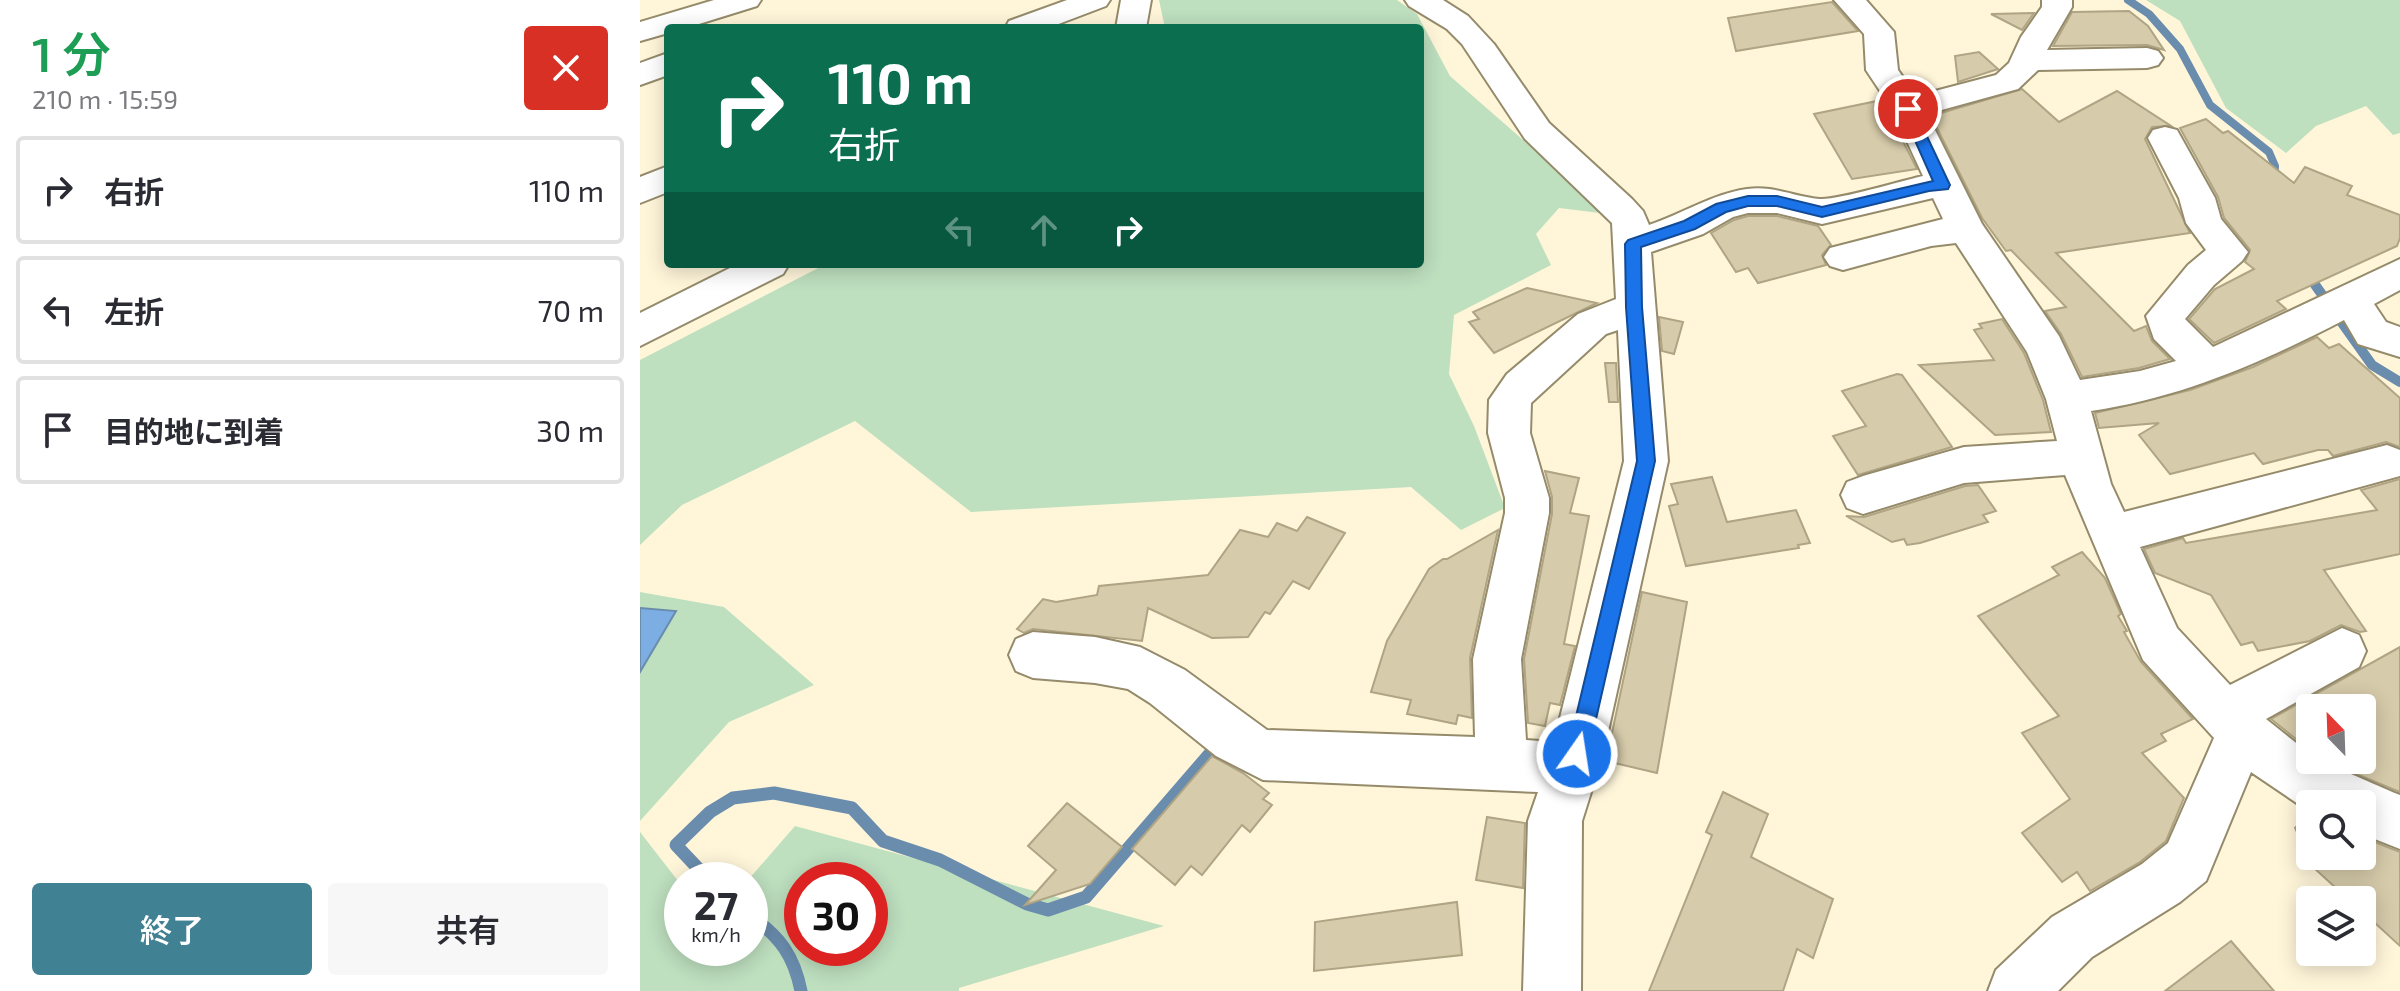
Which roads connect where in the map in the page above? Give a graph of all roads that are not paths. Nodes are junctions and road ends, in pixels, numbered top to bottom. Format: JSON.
{"nodes":[{"id":1,"x":746,"y":0,"type":"edge"},
{"id":2,"x":1095,"y":0,"type":"edge"},
{"id":3,"x":1136,"y":0,"type":"edge"},
{"id":4,"x":1420,"y":0,"type":"edge"},
{"id":5,"x":1849,"y":0,"type":"edge"},
{"id":6,"x":2057,"y":0,"type":"edge"},
{"id":7,"x":666,"y":24,"type":"edge"},
{"id":8,"x":1031,"y":24,"type":"edge"},
{"id":9,"x":1132,"y":24,"type":"edge"},
{"id":10,"x":664,"y":25,"type":"edge"},
{"id":11,"x":640,"y":32,"type":"edge"},
{"id":12,"x":2147,"y":58,"type":"dead end"},
{"id":13,"x":2028,"y":60,"type":"junction"},
{"id":14,"x":664,"y":65,"type":"edge"},
{"id":15,"x":640,"y":75,"type":"edge"},
{"id":16,"x":1908,"y":109,"type":"junction"},
{"id":17,"x":2165,"y":138,"type":"dead end"},
{"id":18,"x":664,"y":180,"type":"edge"},
{"id":19,"x":1943,"y":185,"type":"junction"},
{"id":20,"x":640,"y":191,"type":"edge"},
{"id":21,"x":1966,"y":229,"type":"junction"},
{"id":22,"x":1633,"y":244,"type":"junction"},
{"id":23,"x":1843,"y":257,"type":"dead end"},
{"id":24,"x":762,"y":268,"type":"edge"},
{"id":25,"x":2400,"y":273,"type":"edge"},
{"id":26,"x":2351,"y":299,"type":"junction"},
{"id":27,"x":1634,"y":307,"type":"junction"},
{"id":28,"x":640,"y":331,"type":"edge"},
{"id":29,"x":2400,"y":342,"type":"edge"},
{"id":30,"x":2206,"y":365,"type":"junction"},
{"id":31,"x":2067,"y":399,"type":"junction"},
{"id":32,"x":2081,"y":455,"type":"junction"},
{"id":33,"x":2387,"y":463,"type":"dead end"},
{"id":34,"x":1863,"y":495,"type":"dead end"},
{"id":35,"x":2111,"y":535,"type":"junction"},
{"id":36,"x":2342,"y":651,"type":"dead end"},
{"id":37,"x":1033,"y":655,"type":"dead end"},
{"id":38,"x":2233,"y":722,"type":"junction"},
{"id":39,"x":1501,"y":763,"type":"junction"},
{"id":40,"x":1572,"y":770,"type":"junction"},
{"id":41,"x":2316,"y":790,"type":"edge"},
{"id":42,"x":2376,"y":813,"type":"edge"},
{"id":43,"x":2400,"y":822,"type":"edge"},
{"id":44,"x":1552,"y":991,"type":"edge"},
{"id":45,"x":2017,"y":991,"type":"edge"}],
"edges":[{"from":1,"to":7,"type":"street"},
{"from":2,"to":8,"type":"street"},
{"from":3,"to":9,"type":"street"},
{"from":4,"to":22,"type":"street"},
{"from":5,"to":16,"type":"street"},
{"from":6,"to":13,"type":"street"},
{"from":10,"to":11,"type":"street"},
{"from":12,"to":13,"type":"street"},
{"from":13,"to":16,"type":"street"},
{"from":14,"to":15,"type":"street"},
{"from":16,"to":19,"type":"street"},
{"from":17,"to":30,"type":"street"},
{"from":18,"to":20,"type":"street"},
{"from":19,"to":21,"type":"street"},
{"from":19,"to":22,"type":"street"},
{"from":21,"to":23,"type":"street"},
{"from":21,"to":31,"type":"street"},
{"from":22,"to":27,"type":"street"},
{"from":24,"to":28,"type":"street"},
{"from":25,"to":26,"type":"street"},
{"from":26,"to":29,"type":"street"},
{"from":26,"to":30,"type":"street"},
{"from":27,"to":39,"type":"street"},
{"from":27,"to":40,"type":"street"},
{"from":30,"to":31,"type":"street"},
{"from":31,"to":32,"type":"street"},
{"from":32,"to":34,"type":"street"},
{"from":32,"to":35,"type":"street"},
{"from":33,"to":35,"type":"street"},
{"from":35,"to":38,"type":"street"},
{"from":36,"to":38,"type":"street"},
{"from":37,"to":39,"type":"street"},
{"from":38,"to":41,"type":"street"},
{"from":38,"to":45,"type":"street"},
{"from":39,"to":40,"type":"street"},
{"from":40,"to":44,"type":"street"},
{"from":42,"to":43,"type":"street"}]}
